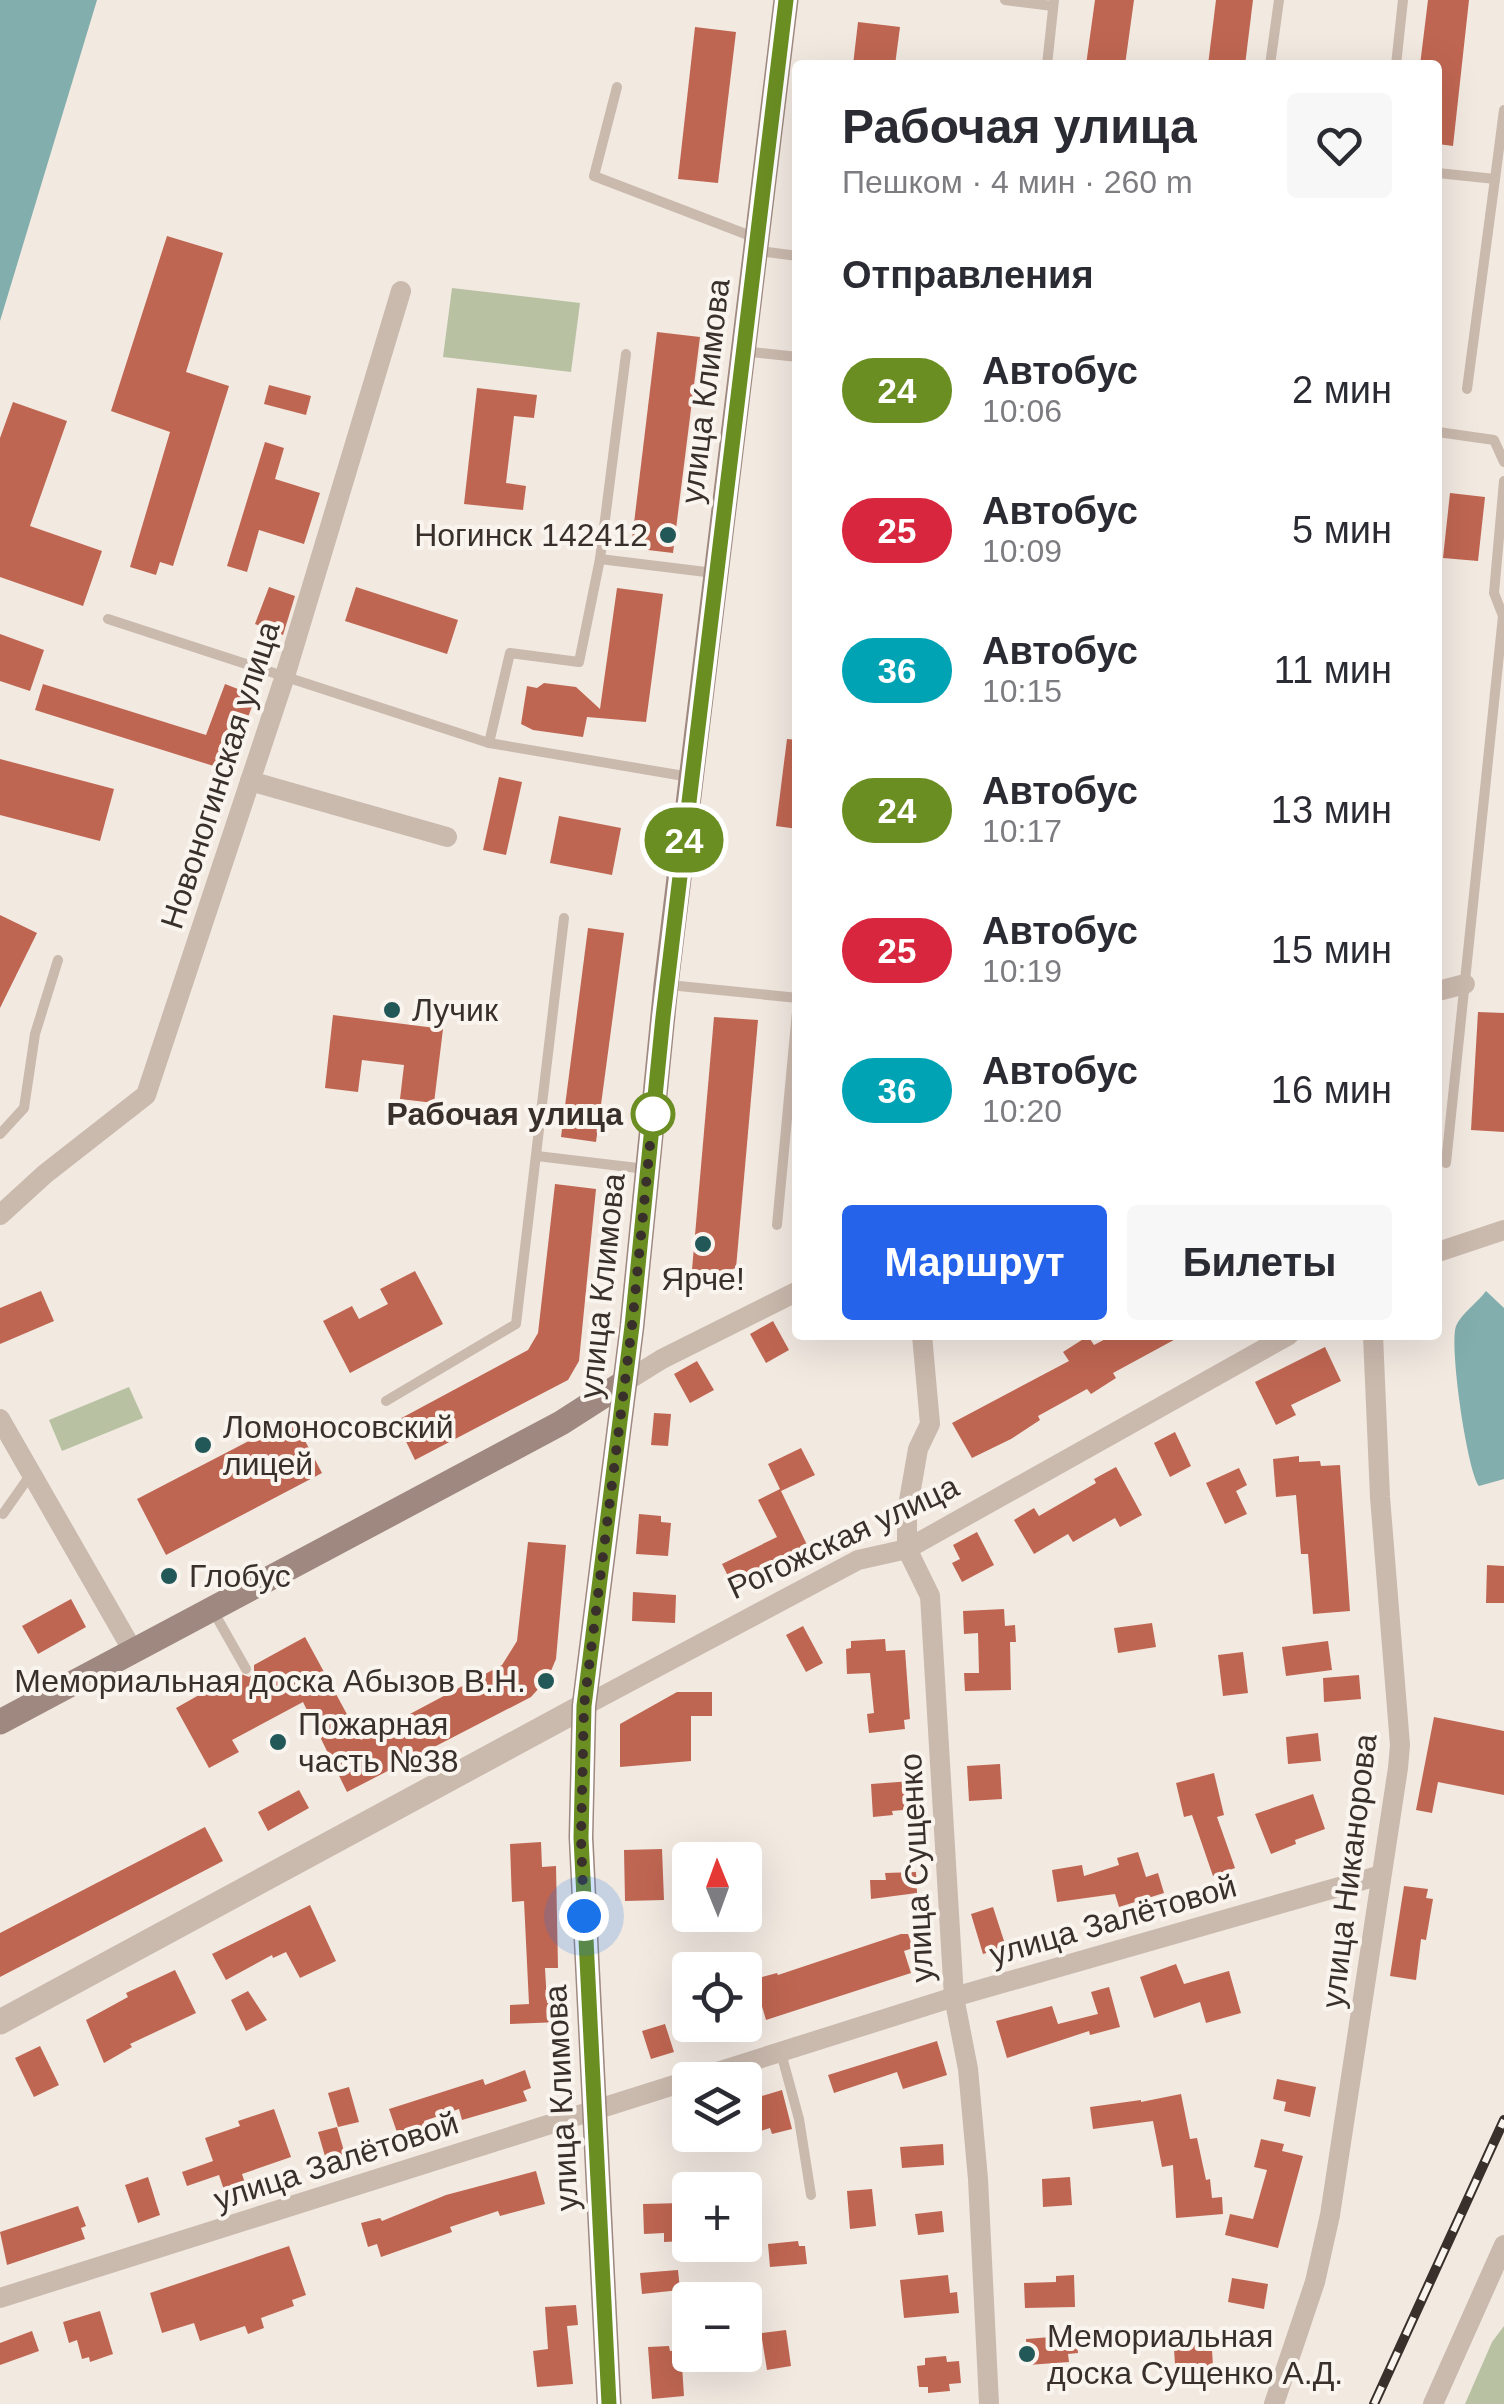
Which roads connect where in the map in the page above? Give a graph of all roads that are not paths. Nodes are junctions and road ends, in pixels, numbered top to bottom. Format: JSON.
{"nodes":[{"id":1,"x":786,"y":0,"type":"edge"},
{"id":2,"x":1005,"y":0,"type":"edge"},
{"id":3,"x":1279,"y":0,"type":"edge"},
{"id":4,"x":1403,"y":0,"type":"edge"},
{"id":5,"x":1054,"y":3,"type":"edge"},
{"id":6,"x":1048,"y":60,"type":"edge"},
{"id":7,"x":1271,"y":60,"type":"edge"},
{"id":8,"x":1397,"y":60,"type":"edge"},
{"id":9,"x":617,"y":87,"type":"dead end"},
{"id":10,"x":1504,"y":110,"type":"edge"},
{"id":11,"x":1442,"y":173,"type":"edge"},
{"id":12,"x":1495,"y":179,"type":"junction"},
{"id":13,"x":756,"y":244,"type":"junction"},
{"id":14,"x":792,"y":254,"type":"edge"},
{"id":15,"x":401,"y":291,"type":"dead end"},
{"id":16,"x":741,"y":350,"type":"junction"},
{"id":17,"x":626,"y":354,"type":"dead end"},
{"id":18,"x":792,"y":356,"type":"edge"},
{"id":19,"x":1467,"y":389,"type":"dead end"},
{"id":20,"x":1442,"y":433,"type":"edge"},
{"id":21,"x":1504,"y":462,"type":"edge"},
{"id":22,"x":1504,"y":481,"type":"edge"},
{"id":23,"x":600,"y":559,"type":"junction"},
{"id":24,"x":715,"y":574,"type":"junction"},
{"id":25,"x":108,"y":619,"type":"dead end"},
{"id":26,"x":285,"y":676,"type":"junction"},
{"id":27,"x":489,"y":743,"type":"junction"},
{"id":28,"x":691,"y":777,"type":"junction"},
{"id":29,"x":250,"y":781,"type":"junction"},
{"id":30,"x":447,"y":837,"type":"dead end"},
{"id":31,"x":564,"y":918,"type":"dead end"},
{"id":32,"x":58,"y":960,"type":"dead end"},
{"id":33,"x":1465,"y":984,"type":"junction"},
{"id":34,"x":666,"y":985,"type":"junction"},
{"id":35,"x":1442,"y":990,"type":"edge"},
{"id":36,"x":792,"y":999,"type":"edge"},
{"id":37,"x":792,"y":1061,"type":"edge"},
{"id":38,"x":0,"y":1134,"type":"edge"},
{"id":39,"x":536,"y":1156,"type":"junction"},
{"id":40,"x":1446,"y":1163,"type":"dead end"},
{"id":41,"x":647,"y":1170,"type":"junction"},
{"id":42,"x":0,"y":1214,"type":"edge"},
{"id":43,"x":776,"y":1225,"type":"dead end"},
{"id":44,"x":1504,"y":1230,"type":"edge"},
{"id":45,"x":1442,"y":1251,"type":"edge"},
{"id":46,"x":792,"y":1294,"type":"edge"},
{"id":47,"x":922,"y":1340,"type":"edge"},
{"id":48,"x":1280,"y":1340,"type":"edge"},
{"id":49,"x":1373,"y":1340,"type":"edge"},
{"id":50,"x":625,"y":1382,"type":"junction"},
{"id":51,"x":386,"y":1401,"type":"dead end"},
{"id":52,"x":0,"y":1419,"type":"edge"},
{"id":53,"x":31,"y":1474,"type":"junction"},
{"id":54,"x":2,"y":1514,"type":"dead end"},
{"id":55,"x":907,"y":1549,"type":"junction"},
{"id":56,"x":212,"y":1609,"type":"junction"},
{"id":57,"x":133,"y":1652,"type":"junction"},
{"id":58,"x":246,"y":1669,"type":"dead end"},
{"id":59,"x":584,"y":1706,"type":"junction"},
{"id":60,"x":0,"y":1722,"type":"edge"},
{"id":61,"x":1381,"y":1875,"type":"junction"},
{"id":62,"x":954,"y":1997,"type":"junction"},
{"id":63,"x":0,"y":2022,"type":"edge"},
{"id":64,"x":781,"y":2052,"type":"junction"},
{"id":65,"x":749,"y":2062,"type":"edge"},
{"id":66,"x":672,"y":2086,"type":"edge"},
{"id":67,"x":594,"y":2111,"type":"junction"},
{"id":68,"x":811,"y":2195,"type":"dead end"},
{"id":69,"x":1504,"y":2244,"type":"edge"},
{"id":70,"x":0,"y":2298,"type":"edge"},
{"id":71,"x":609,"y":2404,"type":"edge"},
{"id":72,"x":989,"y":2404,"type":"edge"},
{"id":73,"x":1274,"y":2404,"type":"edge"},
{"id":74,"x":1433,"y":2404,"type":"edge"}],
"edges":[{"from":1,"to":13,"type":"main road","name":"улица Климова"},
{"from":2,"to":5,"type":"lane"},
{"from":3,"to":7,"type":"lane"},
{"from":4,"to":8,"type":"lane"},
{"from":5,"to":6,"type":"lane"},
{"from":9,"to":13,"type":"lane"},
{"from":10,"to":12,"type":"lane"},
{"from":11,"to":12,"type":"lane"},
{"from":12,"to":19,"type":"lane"},
{"from":13,"to":14,"type":"lane"},
{"from":13,"to":16,"type":"main road","name":"улица Климова"},
{"from":15,"to":26,"type":"street","name":"Новоногинская улица"},
{"from":16,"to":18,"type":"lane"},
{"from":16,"to":24,"type":"main road","name":"улица Климова"},
{"from":17,"to":23,"type":"lane"},
{"from":20,"to":21,"type":"lane"},
{"from":22,"to":33,"type":"lane"},
{"from":23,"to":24,"type":"lane"},
{"from":23,"to":27,"type":"lane"},
{"from":24,"to":28,"type":"main road","name":"улица Климова"},
{"from":25,"to":26,"type":"lane"},
{"from":26,"to":27,"type":"lane"},
{"from":26,"to":29,"type":"street","name":"Новоногинская улица"},
{"from":27,"to":28,"type":"lane"},
{"from":28,"to":34,"type":"main road","name":"улица Климова"},
{"from":29,"to":30,"type":"street"},
{"from":29,"to":42,"type":"street","name":"Новоногинская улица"},
{"from":31,"to":39,"type":"lane"},
{"from":32,"to":38,"type":"lane"},
{"from":33,"to":35,"type":"street"},
{"from":33,"to":40,"type":"lane"},
{"from":34,"to":36,"type":"lane"},
{"from":34,"to":41,"type":"main road","name":"улица Климова"},
{"from":37,"to":43,"type":"lane"},
{"from":39,"to":41,"type":"lane"},
{"from":39,"to":51,"type":"lane"},
{"from":41,"to":50,"type":"main road","name":"улица Климова"},
{"from":44,"to":45,"type":"street"},
{"from":46,"to":50,"type":"street"},
{"from":47,"to":55,"type":"street","name":"улица Сущенко"},
{"from":48,"to":55,"type":"street","name":"Рогожская улица"},
{"from":49,"to":61,"type":"street","name":"улица Никанорова"},
{"from":50,"to":56,"type":"main road"},
{"from":50,"to":59,"type":"main road","name":"улица Климова"},
{"from":52,"to":53,"type":"street"},
{"from":53,"to":54,"type":"lane"},
{"from":53,"to":57,"type":"street"},
{"from":55,"to":59,"type":"street","name":"Рогожская улица"},
{"from":55,"to":62,"type":"street","name":"улица Сущенко"},
{"from":56,"to":57,"type":"main road"},
{"from":56,"to":58,"type":"lane"},
{"from":57,"to":60,"type":"main road"},
{"from":59,"to":63,"type":"street","name":"Рогожская улица"},
{"from":59,"to":67,"type":"main road","name":"улица Климова"},
{"from":61,"to":62,"type":"street","name":"улица Залётовой"},
{"from":61,"to":73,"type":"street","name":"улица Никанорова"},
{"from":62,"to":64,"type":"street","name":"улица Залётовой"},
{"from":62,"to":72,"type":"street","name":"улица Сущенко"},
{"from":64,"to":65,"type":"street","name":"улица Залётовой"},
{"from":64,"to":68,"type":"lane"},
{"from":66,"to":67,"type":"street","name":"улица Залётовой"},
{"from":67,"to":70,"type":"street","name":"улица Залётовой"},
{"from":67,"to":71,"type":"main road","name":"улица Климова"},
{"from":69,"to":74,"type":"street"}]}
